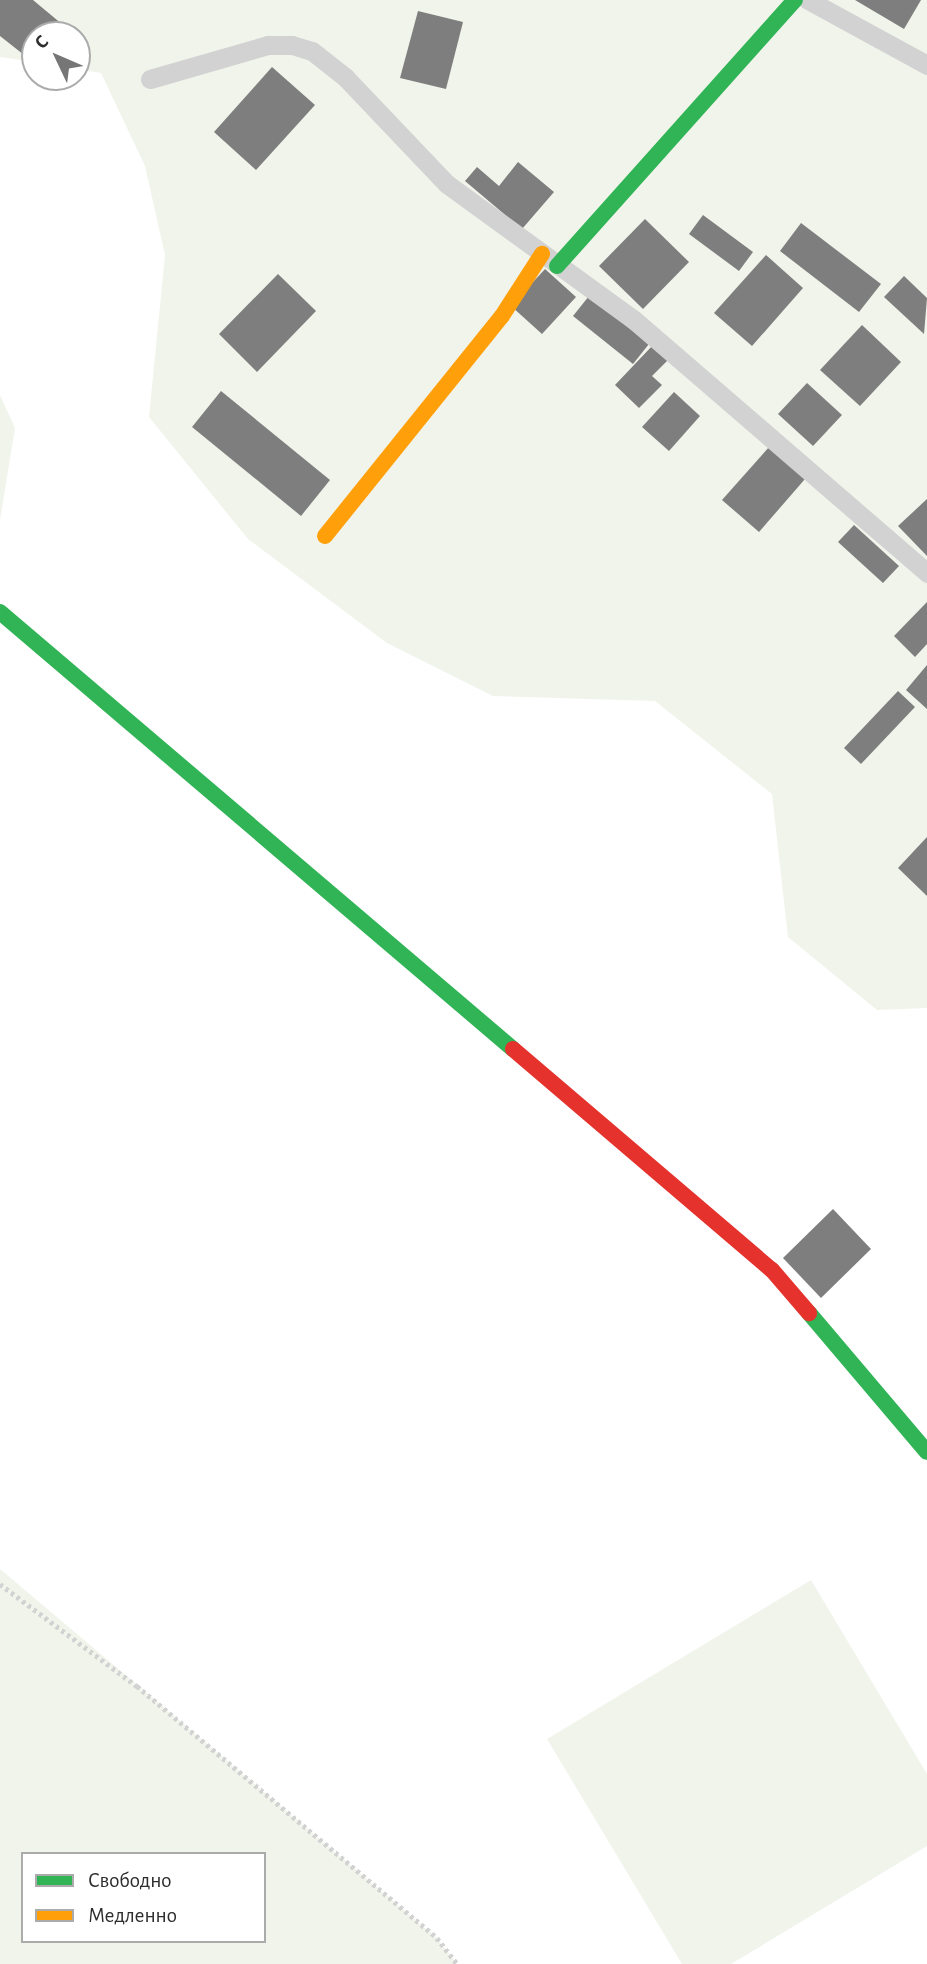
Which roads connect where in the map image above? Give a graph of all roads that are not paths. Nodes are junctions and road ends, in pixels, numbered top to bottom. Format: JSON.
{"nodes":[{"id":1,"x":795,"y":0,"type":"edge"},
{"id":2,"x":808,"y":0,"type":"edge"},
{"id":3,"x":927,"y":65,"type":"edge"},
{"id":4,"x":150,"y":79,"type":"dead end"},
{"id":5,"x":550,"y":260,"type":"junction"},
{"id":6,"x":325,"y":536,"type":"dead end"},
{"id":7,"x":927,"y":573,"type":"edge"},
{"id":8,"x":0,"y":612,"type":"edge"},
{"id":9,"x":927,"y":1452,"type":"edge"}],
"edges":[{"from":1,"to":5,"type":"street"},
{"from":2,"to":3,"type":"lane"},
{"from":4,"to":5,"type":"lane"},
{"from":5,"to":6,"type":"street"},
{"from":5,"to":7,"type":"lane"},
{"from":8,"to":9,"type":"street"}]}
